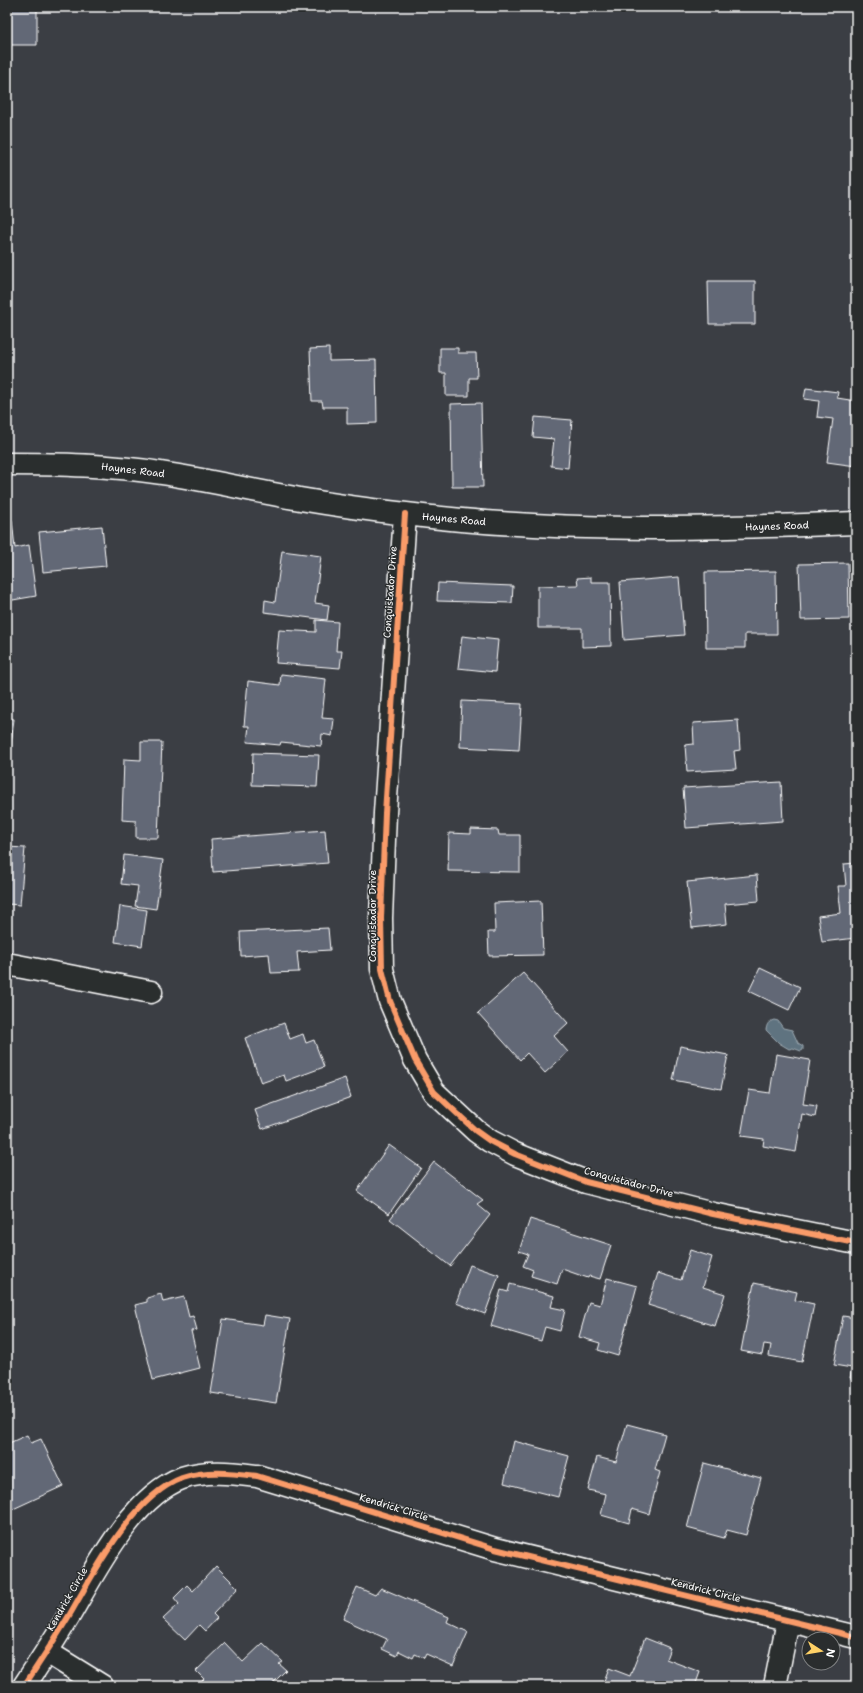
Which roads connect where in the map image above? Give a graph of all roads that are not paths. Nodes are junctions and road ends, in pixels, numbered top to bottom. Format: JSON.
{"nodes":[{"id":1,"x":7,"y":464,"type":"edge"},
{"id":2,"x":405,"y":514,"type":"junction"},
{"id":3,"x":856,"y":523,"type":"edge"},
{"id":4,"x":7,"y":964,"type":"edge"},
{"id":5,"x":151,"y":992,"type":"dead end"},
{"id":6,"x":856,"y":1243,"type":"edge"},
{"id":7,"x":788,"y":1621,"type":"junction"},
{"id":8,"x":856,"y":1637,"type":"edge"},
{"id":9,"x":47,"y":1652,"type":"junction"},
{"id":10,"x":24,"y":1686,"type":"edge"},
{"id":11,"x":102,"y":1686,"type":"edge"},
{"id":12,"x":775,"y":1686,"type":"edge"}],
"edges":[{"from":1,"to":2,"type":"street","name":"Haynes Road"},
{"from":2,"to":3,"type":"street","name":"Haynes Road"},
{"from":2,"to":6,"type":"street","name":"Conquistador Drive"},
{"from":4,"to":5,"type":"street"},
{"from":7,"to":8,"type":"street","name":"Kendrick Circle"},
{"from":7,"to":9,"type":"street","name":"Kendrick Circle"},
{"from":7,"to":12,"type":"street"},
{"from":9,"to":10,"type":"street","name":"Kendrick Circle"},
{"from":9,"to":11,"type":"street"}]}
